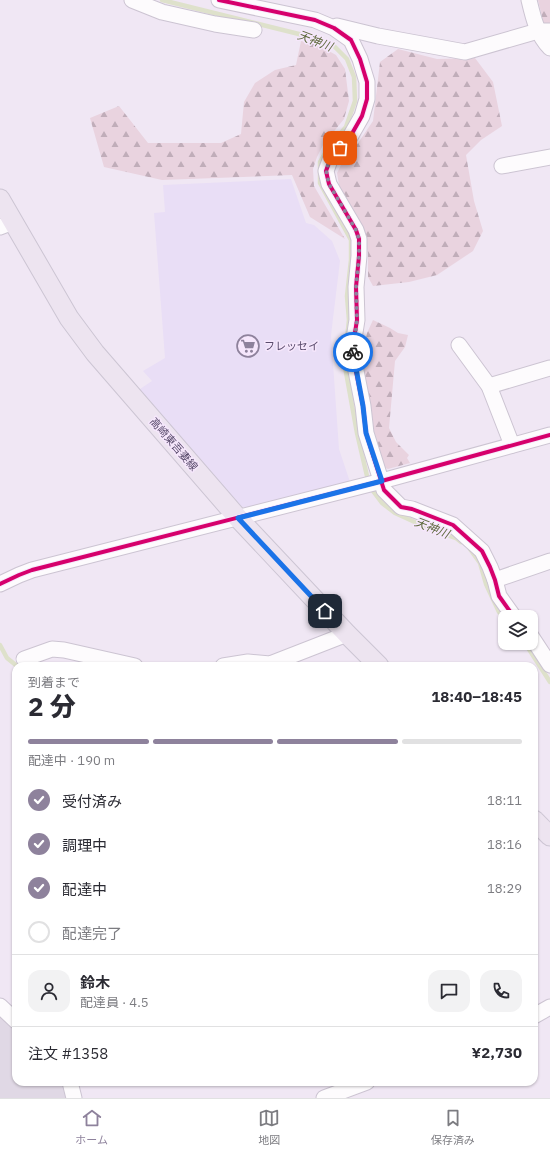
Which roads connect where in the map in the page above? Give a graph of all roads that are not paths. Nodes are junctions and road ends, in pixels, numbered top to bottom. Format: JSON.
{"nodes":[{"id":1,"x":132,"y":0,"type":"edge"},
{"id":2,"x":529,"y":0,"type":"edge"},
{"id":3,"x":218,"y":10,"type":"edge"},
{"id":4,"x":315,"y":20,"type":"junction"},
{"id":5,"x":254,"y":30,"type":"dead end"},
{"id":6,"x":544,"y":31,"type":"edge"},
{"id":7,"x":550,"y":48,"type":"edge"},
{"id":8,"x":550,"y":157,"type":"edge"},
{"id":9,"x":502,"y":166,"type":"dead end"},
{"id":10,"x":0,"y":199,"type":"edge"},
{"id":11,"x":6,"y":225,"type":"edge"},
{"id":12,"x":458,"y":345,"type":"dead end"},
{"id":13,"x":550,"y":368,"type":"edge"},
{"id":14,"x":489,"y":386,"type":"junction"},
{"id":15,"x":550,"y":435,"type":"edge"},
{"id":16,"x":512,"y":445,"type":"junction"},
{"id":17,"x":380,"y":481,"type":"junction"},
{"id":18,"x":238,"y":518,"type":"junction"},
{"id":19,"x":550,"y":561,"type":"edge"},
{"id":20,"x":495,"y":580,"type":"junction"},
{"id":21,"x":0,"y":584,"type":"edge"},
{"id":22,"x":509,"y":610,"type":"edge"},
{"id":23,"x":347,"y":634,"type":"junction"},
{"id":24,"x":538,"y":647,"type":"edge"},
{"id":25,"x":24,"y":659,"type":"dead end"},
{"id":26,"x":117,"y":662,"type":"edge"},
{"id":27,"x":275,"y":662,"type":"edge"},
{"id":28,"x":375,"y":662,"type":"edge"},
{"id":29,"x":550,"y":666,"type":"edge"},
{"id":30,"x":538,"y":824,"type":"edge"},
{"id":31,"x":550,"y":836,"type":"edge"},
{"id":32,"x":0,"y":1006,"type":"edge"},
{"id":33,"x":550,"y":1008,"type":"edge"},
{"id":34,"x":538,"y":1014,"type":"edge"},
{"id":35,"x":12,"y":1017,"type":"edge"},
{"id":36,"x":71,"y":1086,"type":"edge"},
{"id":37,"x":356,"y":1086,"type":"edge"},
{"id":38,"x":74,"y":1098,"type":"edge"},
{"id":39,"x":325,"y":1098,"type":"edge"}],
"edges":[{"from":1,"to":3,"type":"street"},
{"from":2,"to":6,"type":"street"},
{"from":3,"to":4,"type":"street"},
{"from":3,"to":5,"type":"street"},
{"from":4,"to":6,"type":"street"},
{"from":4,"to":17,"type":"street"},
{"from":6,"to":7,"type":"street"},
{"from":8,"to":9,"type":"street"},
{"from":10,"to":11,"type":"main road","name":"高崎東吾妻線"},
{"from":11,"to":18,"type":"main road","name":"高崎東吾妻線"},
{"from":12,"to":14,"type":"street"},
{"from":13,"to":14,"type":"street"},
{"from":14,"to":16,"type":"street"},
{"from":15,"to":16,"type":"street"},
{"from":16,"to":17,"type":"street"},
{"from":17,"to":18,"type":"street"},
{"from":17,"to":20,"type":"street"},
{"from":18,"to":21,"type":"street"},
{"from":18,"to":23,"type":"main road","name":"高崎東吾妻線"},
{"from":19,"to":20,"type":"street"},
{"from":20,"to":22,"type":"street"},
{"from":23,"to":27,"type":"street"},
{"from":23,"to":28,"type":"main road","name":"高崎東吾妻線"},
{"from":24,"to":29,"type":"street"},
{"from":25,"to":26,"type":"street"},
{"from":30,"to":31,"type":"main road"},
{"from":32,"to":35,"type":"street"},
{"from":33,"to":34,"type":"street"},
{"from":36,"to":38,"type":"street"},
{"from":37,"to":39,"type":"street"}]}
